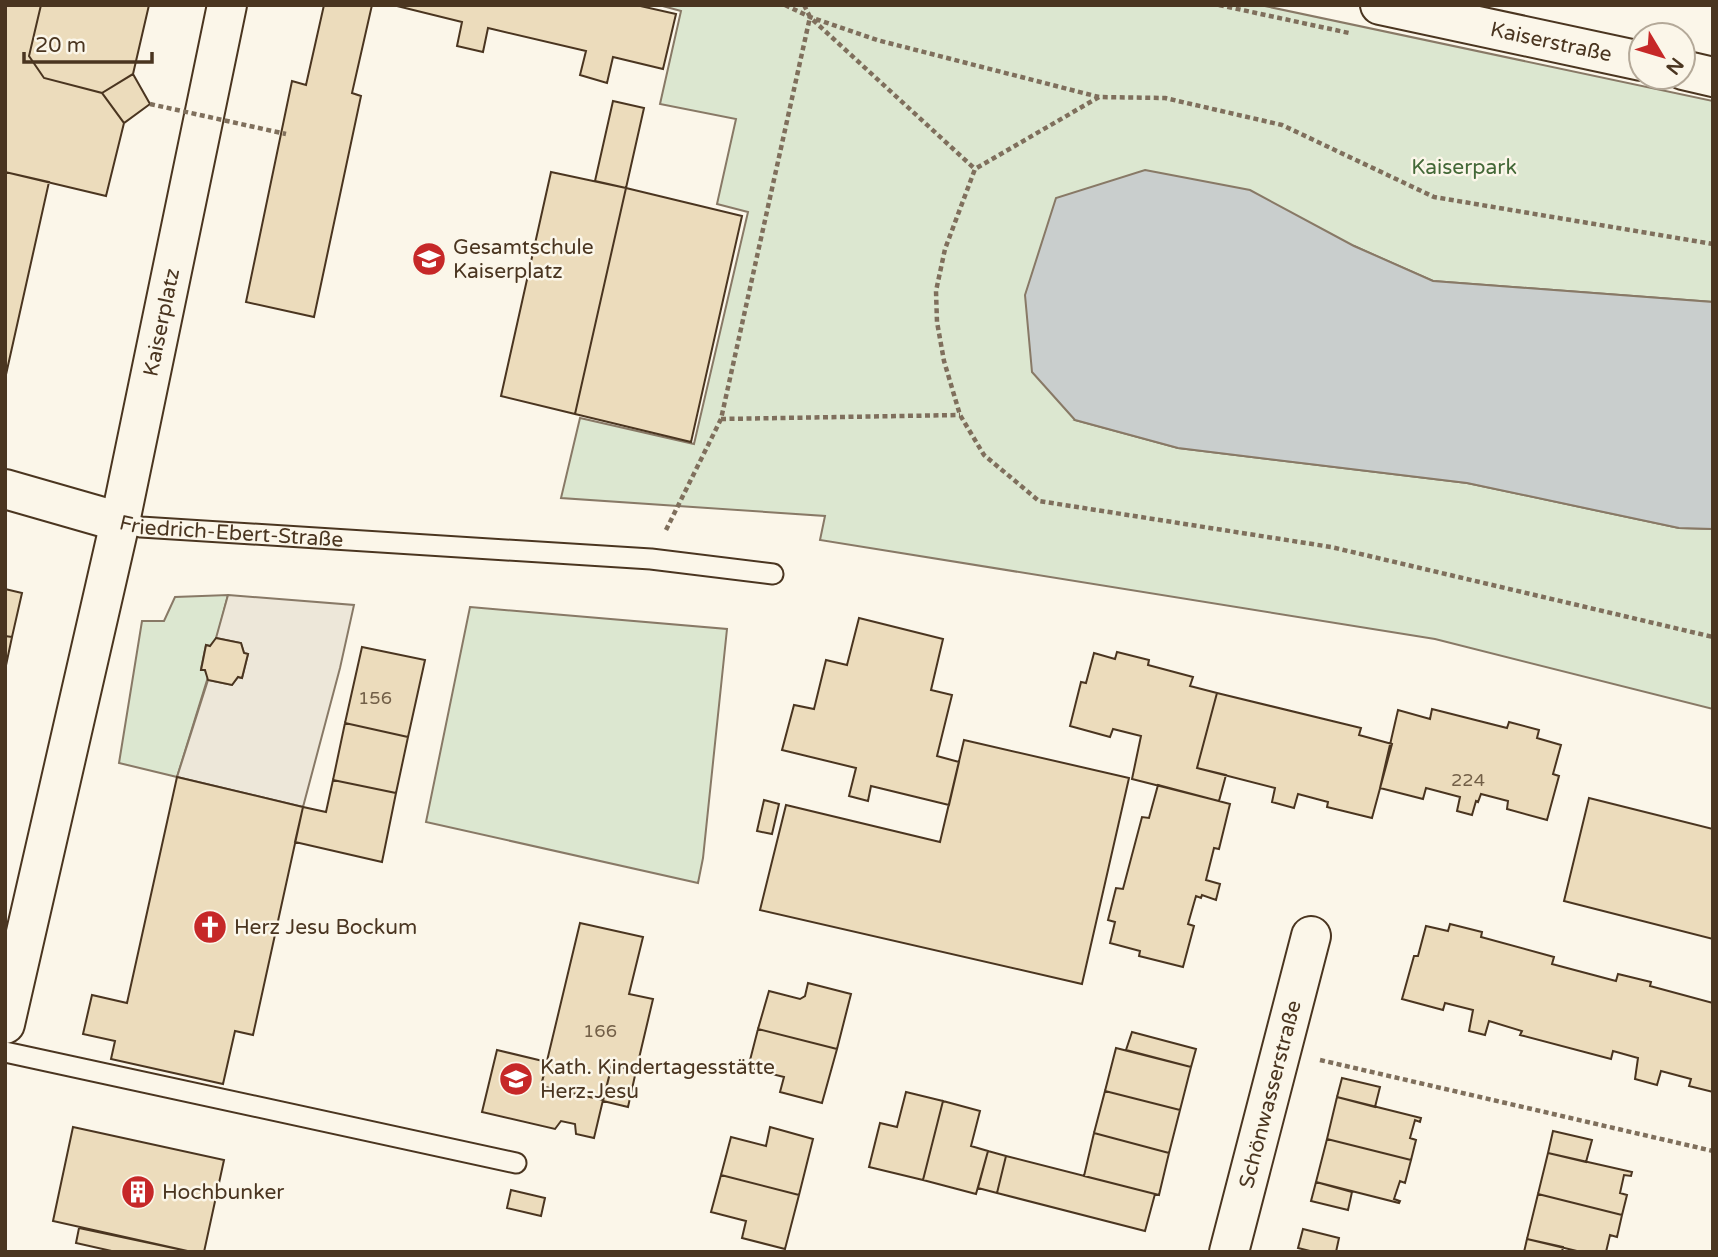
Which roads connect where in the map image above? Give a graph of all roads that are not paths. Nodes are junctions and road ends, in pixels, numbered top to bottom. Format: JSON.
{"nodes":[{"id":1,"x":227,"y":5,"type":"edge"},
{"id":2,"x":1380,"y":5,"type":"edge"},
{"id":3,"x":1627,"y":58,"type":"edge"},
{"id":4,"x":5,"y":489,"type":"edge"},
{"id":5,"x":120,"y":522,"type":"junction"},
{"id":6,"x":773,"y":574,"type":"dead end"},
{"id":7,"x":1311,"y":936,"type":"dead end"},
{"id":8,"x":5,"y":1024,"type":"edge"},
{"id":9,"x":5,"y":1052,"type":"edge"},
{"id":10,"x":516,"y":1163,"type":"dead end"},
{"id":11,"x":1229,"y":1252,"type":"edge"}],
"edges":[{"from":1,"to":5,"type":"street","name":"Kaiserplatz"},
{"from":2,"to":3,"type":"street","name":"Kaiserstraße"},
{"from":4,"to":5,"type":"street"},
{"from":5,"to":6,"type":"lane","name":"Friedrich-Ebert-Straße"},
{"from":5,"to":8,"type":"street","name":"Friedrich-Ebert-Straße"},
{"from":7,"to":11,"type":"street","name":"Schönwasserstraße"},
{"from":9,"to":10,"type":"lane"}]}
